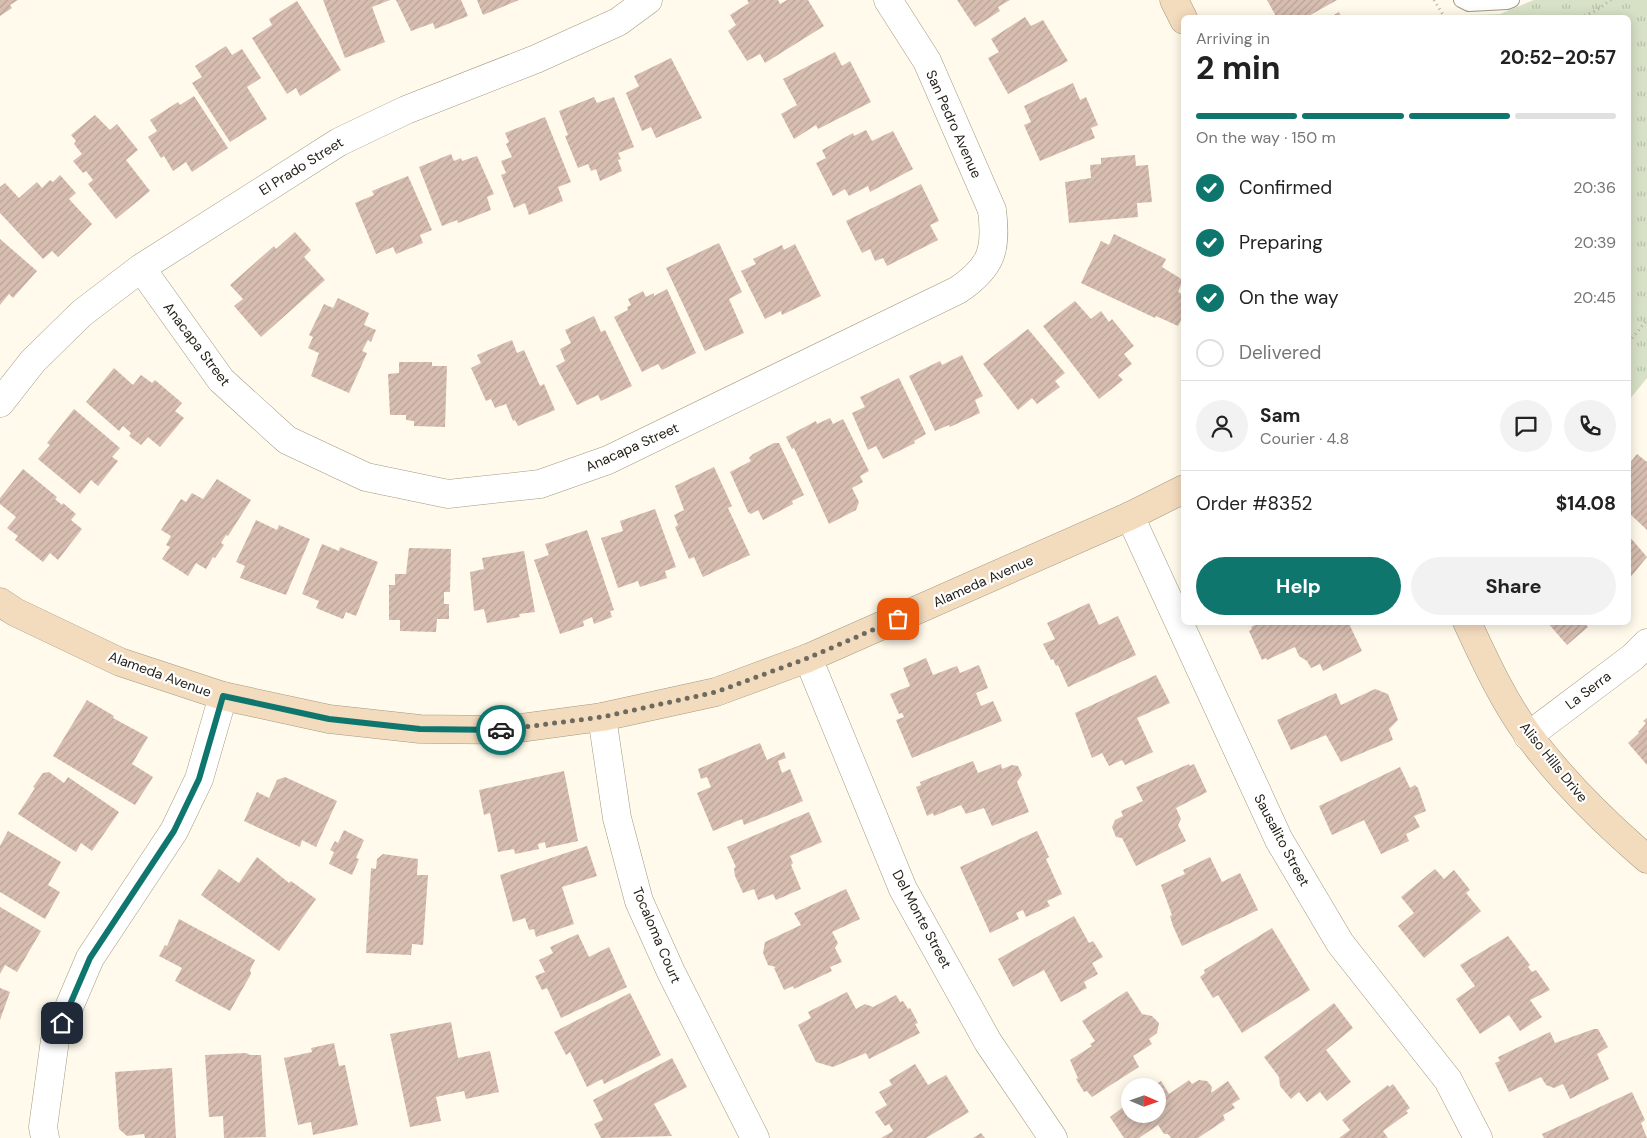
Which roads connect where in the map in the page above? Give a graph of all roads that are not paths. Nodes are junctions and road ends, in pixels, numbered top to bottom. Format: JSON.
{"nodes":[{"id":1,"x":648,"y":0,"type":"edge"},
{"id":2,"x":888,"y":0,"type":"edge"},
{"id":3,"x":1174,"y":0,"type":"edge"},
{"id":4,"x":1461,"y":0,"type":"edge"},
{"id":5,"x":1512,"y":0,"type":"edge"},
{"id":6,"x":1182,"y":15,"type":"edge"},
{"id":7,"x":992,"y":256,"type":"joint"},
{"id":8,"x":141,"y":268,"type":"junction"},
{"id":9,"x":0,"y":403,"type":"edge"},
{"id":10,"x":1181,"y":490,"type":"edge"},
{"id":11,"x":1130,"y":516,"type":"junction"},
{"id":12,"x":0,"y":602,"type":"edge"},
{"id":13,"x":1469,"y":625,"type":"edge"},
{"id":14,"x":1647,"y":643,"type":"edge"},
{"id":15,"x":808,"y":658,"type":"junction"},
{"id":16,"x":223,"y":696,"type":"junction"},
{"id":17,"x":602,"y":717,"type":"junction"},
{"id":18,"x":1528,"y":736,"type":"junction"},
{"id":19,"x":1647,"y":859,"type":"edge"},
{"id":20,"x":45,"y":1138,"type":"edge"},
{"id":21,"x":755,"y":1138,"type":"edge"},
{"id":22,"x":1053,"y":1138,"type":"edge"},
{"id":23,"x":1478,"y":1138,"type":"edge"}],
"edges":[{"from":1,"to":8,"type":"street","name":"El Prado Street"},
{"from":2,"to":7,"type":"street","name":"San Pedro Avenue"},
{"from":3,"to":6,"type":"street"},
{"from":4,"to":5,"type":"lane"},
{"from":7,"to":8,"type":"street","name":"Anacapa Street"},
{"from":8,"to":9,"type":"street","name":"El Prado Street"},
{"from":10,"to":11,"type":"street","name":"Alameda Avenue"},
{"from":11,"to":15,"type":"street","name":"Alameda Avenue"},
{"from":11,"to":23,"type":"street","name":"Sausalito Street"},
{"from":12,"to":16,"type":"street","name":"Alameda Avenue"},
{"from":13,"to":18,"type":"street","name":"Aliso Hills Drive"},
{"from":14,"to":18,"type":"street","name":"La Serra"},
{"from":15,"to":17,"type":"street","name":"Alameda Avenue"},
{"from":15,"to":22,"type":"street","name":"Del Monte Street"},
{"from":16,"to":17,"type":"street","name":"Alameda Avenue"},
{"from":16,"to":20,"type":"street"},
{"from":17,"to":21,"type":"street","name":"Tocaloma Court"},
{"from":18,"to":19,"type":"street","name":"Aliso Hills Drive"}]}
